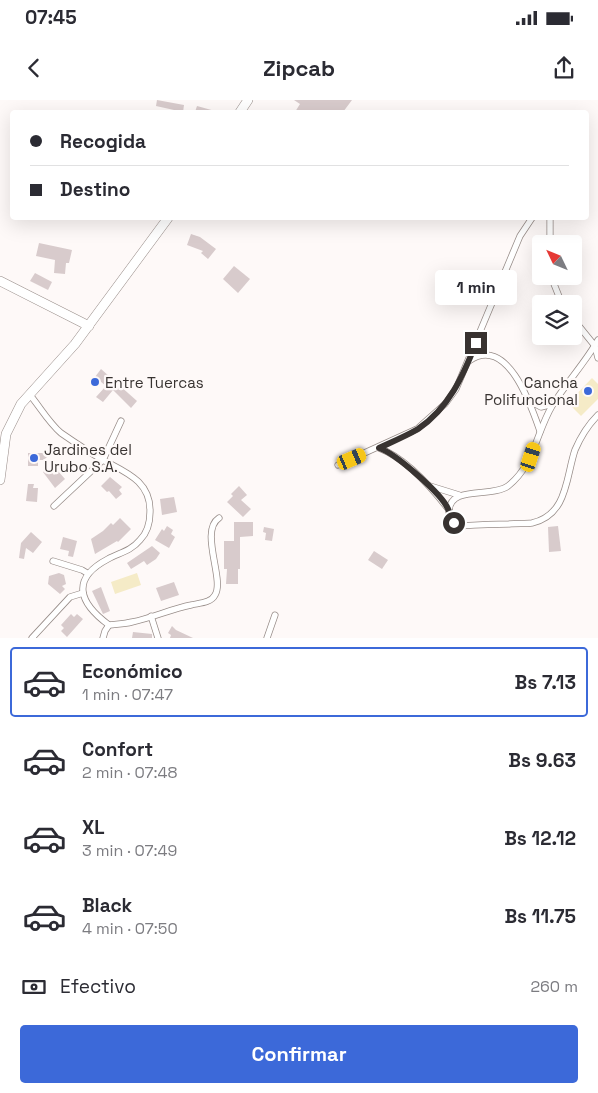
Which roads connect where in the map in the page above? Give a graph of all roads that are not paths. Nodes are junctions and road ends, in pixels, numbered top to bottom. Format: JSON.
{"nodes":[{"id":1,"x":167,"y":220,"type":"edge"},
{"id":2,"x":531,"y":220,"type":"edge"},
{"id":3,"x":550,"y":220,"type":"edge"},
{"id":4,"x":550,"y":235,"type":"edge"},
{"id":5,"x":0,"y":281,"type":"edge"},
{"id":6,"x":89,"y":326,"type":"junction"},
{"id":7,"x":582,"y":329,"type":"edge"},
{"id":8,"x":598,"y":340,"type":"edge"},
{"id":9,"x":595,"y":346,"type":"junction"},
{"id":10,"x":598,"y":358,"type":"edge"},
{"id":11,"x":469,"y":361,"type":"junction"},
{"id":12,"x":30,"y":395,"type":"junction"},
{"id":13,"x":530,"y":401,"type":"junction"},
{"id":14,"x":554,"y":404,"type":"junction"},
{"id":15,"x":598,"y":415,"type":"edge"},
{"id":16,"x":121,"y":421,"type":"dead end"},
{"id":17,"x":540,"y":431,"type":"junction"},
{"id":18,"x":379,"y":448,"type":"junction"},
{"id":19,"x":103,"y":460,"type":"junction"},
{"id":20,"x":338,"y":465,"type":"dead end"},
{"id":21,"x":0,"y":480,"type":"edge"},
{"id":22,"x":428,"y":485,"type":"junction"},
{"id":23,"x":459,"y":496,"type":"junction"},
{"id":24,"x":54,"y":506,"type":"dead end"},
{"id":25,"x":449,"y":510,"type":"junction"},
{"id":26,"x":219,"y":518,"type":"dead end"},
{"id":27,"x":53,"y":561,"type":"dead end"},
{"id":28,"x":87,"y":574,"type":"junction"},
{"id":29,"x":83,"y":593,"type":"junction"},
{"id":30,"x":275,"y":615,"type":"dead end"},
{"id":31,"x":151,"y":616,"type":"junction"},
{"id":32,"x":108,"y":625,"type":"junction"},
{"id":33,"x":32,"y":638,"type":"edge"},
{"id":34,"x":103,"y":638,"type":"edge"},
{"id":35,"x":158,"y":638,"type":"edge"},
{"id":36,"x":267,"y":638,"type":"edge"}],
"edges":[{"from":1,"to":6,"type":"main road"},
{"from":2,"to":11,"type":"street"},
{"from":3,"to":4,"type":"street"},
{"from":5,"to":6,"type":"main road"},
{"from":6,"to":12,"type":"main road"},
{"from":7,"to":9,"type":"street"},
{"from":8,"to":9,"type":"street"},
{"from":9,"to":10,"type":"street"},
{"from":9,"to":14,"type":"street"},
{"from":11,"to":13,"type":"street"},
{"from":11,"to":18,"type":"street"},
{"from":12,"to":19,"type":"street"},
{"from":12,"to":21,"type":"main road"},
{"from":13,"to":14,"type":"street"},
{"from":13,"to":17,"type":"street"},
{"from":14,"to":17,"type":"street"},
{"from":15,"to":25,"type":"street"},
{"from":16,"to":19,"type":"street"},
{"from":17,"to":23,"type":"street"},
{"from":18,"to":20,"type":"street"},
{"from":18,"to":22,"type":"street"},
{"from":19,"to":24,"type":"street"},
{"from":19,"to":28,"type":"street"},
{"from":22,"to":23,"type":"street"},
{"from":22,"to":25,"type":"street"},
{"from":23,"to":25,"type":"street"},
{"from":26,"to":31,"type":"street"},
{"from":27,"to":28,"type":"street"},
{"from":28,"to":29,"type":"street"},
{"from":29,"to":32,"type":"street"},
{"from":29,"to":33,"type":"street"},
{"from":30,"to":36,"type":"street"},
{"from":31,"to":32,"type":"street"},
{"from":31,"to":35,"type":"street"},
{"from":32,"to":34,"type":"street"}]}
